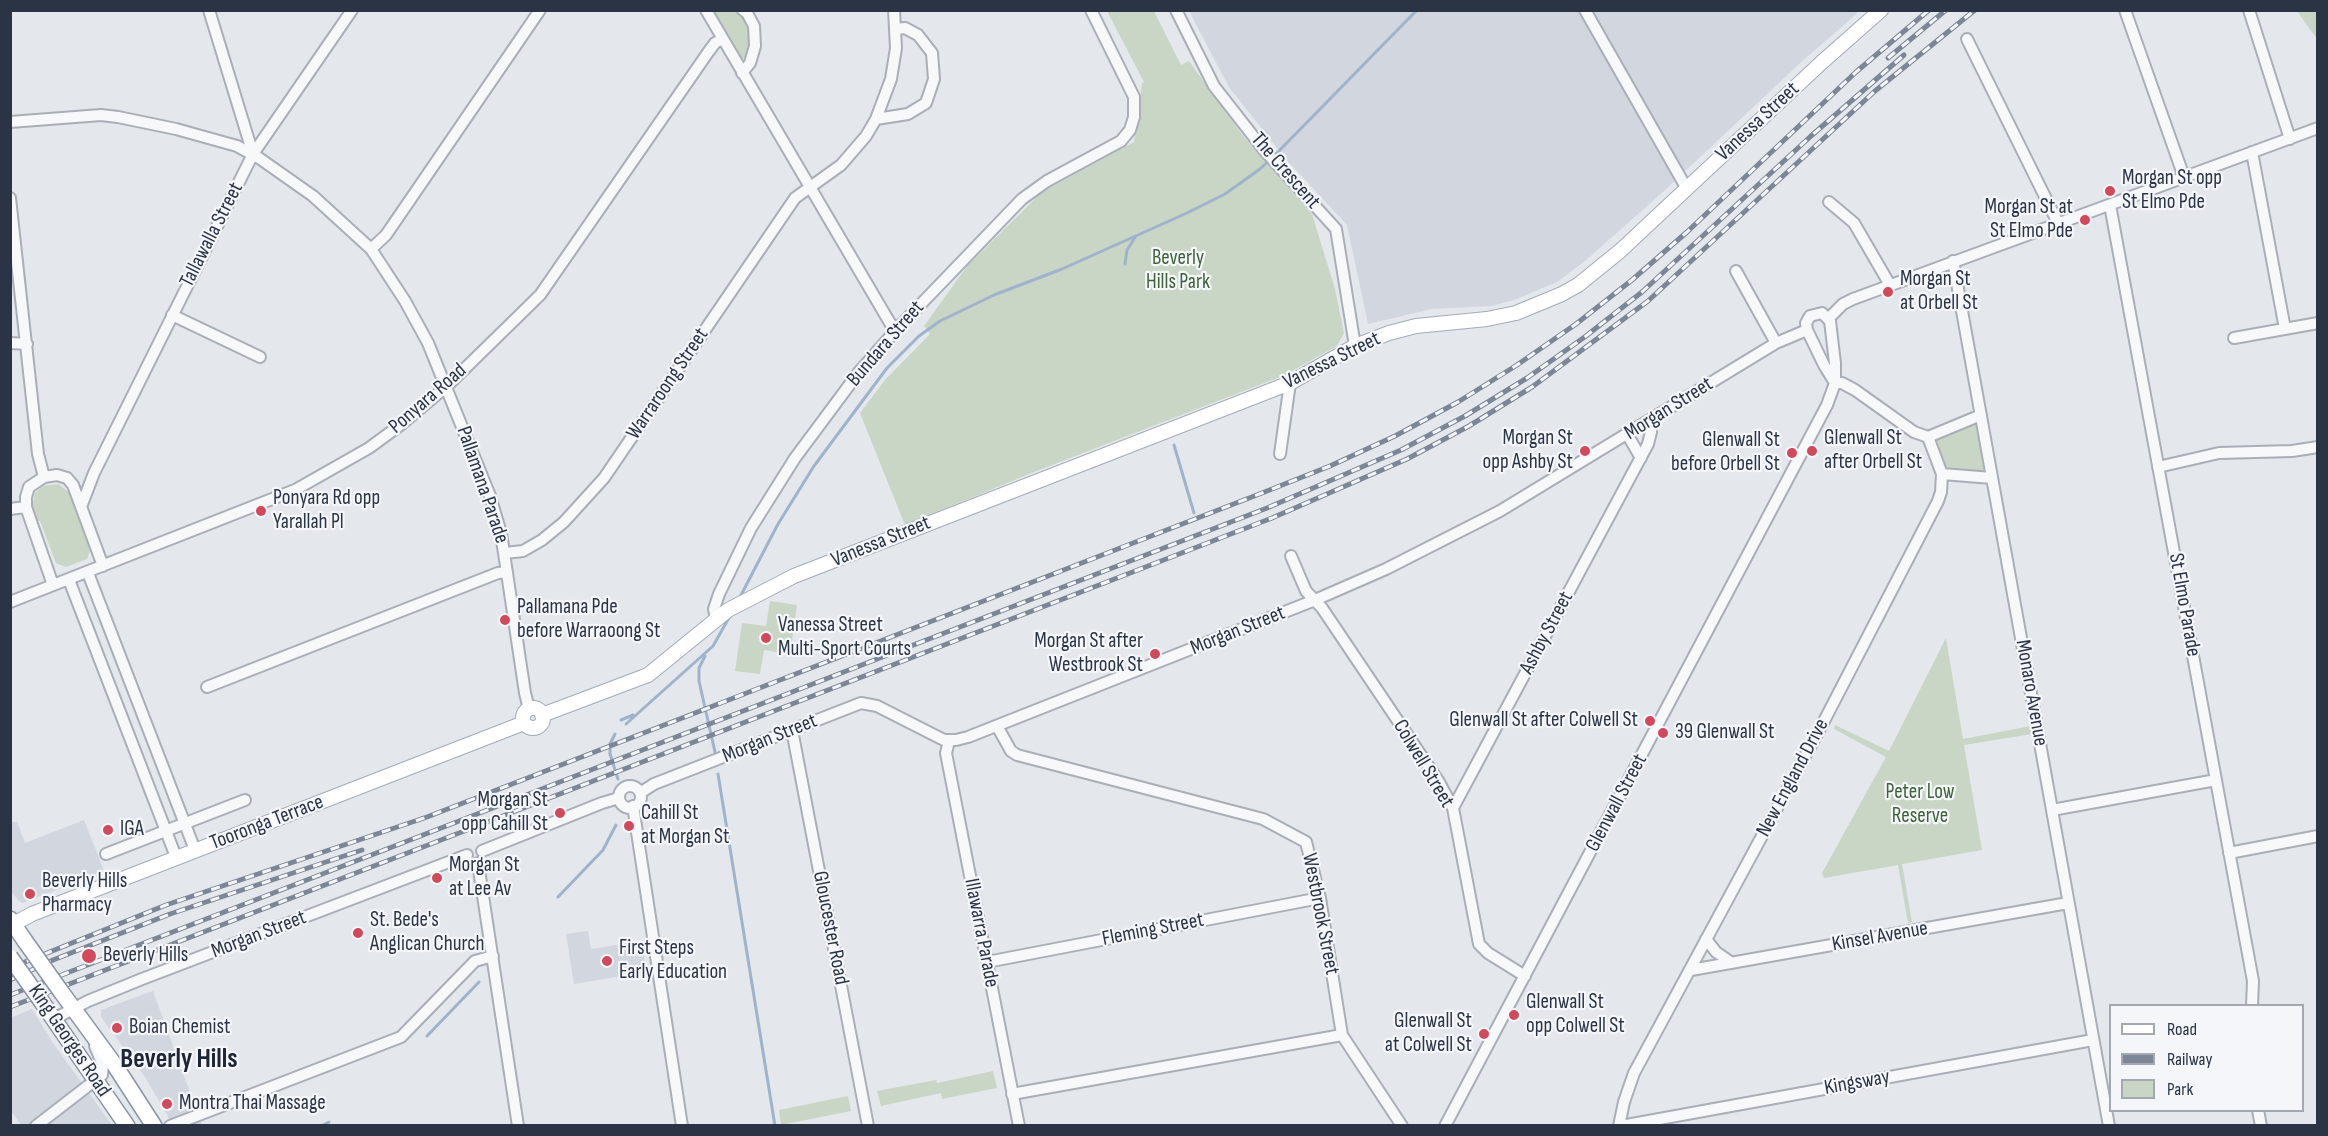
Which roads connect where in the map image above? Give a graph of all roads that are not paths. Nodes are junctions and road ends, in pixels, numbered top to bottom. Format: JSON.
{"nodes":[{"id":1,"x":209,"y":10,"type":"edge"},
{"id":2,"x":352,"y":10,"type":"edge"},
{"id":3,"x":540,"y":10,"type":"edge"},
{"id":4,"x":706,"y":10,"type":"edge"},
{"id":5,"x":743,"y":10,"type":"edge"},
{"id":6,"x":894,"y":10,"type":"edge"},
{"id":7,"x":1091,"y":10,"type":"edge"},
{"id":8,"x":1176,"y":10,"type":"edge"},
{"id":9,"x":1585,"y":10,"type":"edge"},
{"id":10,"x":1881,"y":10,"type":"edge"},
{"id":11,"x":2125,"y":10,"type":"edge"},
{"id":12,"x":2249,"y":10,"type":"edge"},
{"id":13,"x":896,"y":28,"type":"junction"},
{"id":14,"x":722,"y":39,"type":"junction"},
{"id":15,"x":1967,"y":39,"type":"dead end"},
{"id":16,"x":742,"y":72,"type":"junction"},
{"id":17,"x":876,"y":119,"type":"junction"},
{"id":18,"x":10,"y":122,"type":"edge"},
{"id":19,"x":2318,"y":128,"type":"edge"},
{"id":20,"x":2290,"y":139,"type":"junction"},
{"id":21,"x":2252,"y":153,"type":"junction"},
{"id":22,"x":253,"y":154,"type":"junction"},
{"id":23,"x":2184,"y":177,"type":"junction"},
{"id":24,"x":810,"y":188,"type":"junction"},
{"id":25,"x":1686,"y":189,"type":"junction"},
{"id":26,"x":10,"y":198,"type":"edge"},
{"id":27,"x":1829,"y":202,"type":"dead end"},
{"id":28,"x":2110,"y":205,"type":"junction"},
{"id":29,"x":2058,"y":223,"type":"junction"},
{"id":30,"x":370,"y":249,"type":"junction"},
{"id":31,"x":1953,"y":261,"type":"junction"},
{"id":32,"x":14,"y":262,"type":"edge"},
{"id":33,"x":1736,"y":271,"type":"dead end"},
{"id":34,"x":1890,"y":285,"type":"junction"},
{"id":35,"x":172,"y":315,"type":"junction"},
{"id":36,"x":1829,"y":323,"type":"junction"},
{"id":37,"x":2318,"y":323,"type":"edge"},
{"id":38,"x":897,"y":329,"type":"junction"},
{"id":39,"x":2285,"y":329,"type":"junction"},
{"id":40,"x":1809,"y":332,"type":"junction"},
{"id":41,"x":2234,"y":338,"type":"dead end"},
{"id":42,"x":10,"y":343,"type":"edge"},
{"id":43,"x":1776,"y":343,"type":"junction"},
{"id":44,"x":27,"y":344,"type":"junction"},
{"id":45,"x":1355,"y":346,"type":"junction"},
{"id":46,"x":260,"y":357,"type":"dead end"},
{"id":47,"x":1835,"y":382,"type":"junction"},
{"id":48,"x":1290,"y":383,"type":"junction"},
{"id":49,"x":447,"y":387,"type":"junction"},
{"id":50,"x":1981,"y":416,"type":"junction"},
{"id":51,"x":1649,"y":420,"type":"junction"},
{"id":52,"x":1627,"y":434,"type":"junction"},
{"id":53,"x":1928,"y":436,"type":"junction"},
{"id":54,"x":2318,"y":447,"type":"edge"},
{"id":55,"x":1281,"y":454,"type":"dead end"},
{"id":56,"x":1641,"y":458,"type":"junction"},
{"id":57,"x":2158,"y":467,"type":"junction"},
{"id":58,"x":94,"y":473,"type":"junction"},
{"id":59,"x":1942,"y":474,"type":"junction"},
{"id":60,"x":44,"y":477,"type":"junction"},
{"id":61,"x":1992,"y":478,"type":"junction"},
{"id":62,"x":73,"y":485,"type":"junction"},
{"id":63,"x":26,"y":507,"type":"junction"},
{"id":64,"x":81,"y":507,"type":"junction"},
{"id":65,"x":10,"y":508,"type":"edge"},
{"id":66,"x":505,"y":553,"type":"junction"},
{"id":67,"x":1291,"y":556,"type":"dead end"},
{"id":68,"x":104,"y":566,"type":"junction"},
{"id":69,"x":507,"y":572,"type":"junction"},
{"id":70,"x":88,"y":573,"type":"junction"},
{"id":71,"x":69,"y":580,"type":"junction"},
{"id":72,"x":53,"y":585,"type":"junction"},
{"id":73,"x":1315,"y":600,"type":"junction"},
{"id":74,"x":10,"y":602,"type":"edge"},
{"id":75,"x":716,"y":619,"type":"junction"},
{"id":76,"x":207,"y":687,"type":"dead end"},
{"id":77,"x":536,"y":712,"type":"junction"},
{"id":78,"x":997,"y":726,"type":"junction"},
{"id":79,"x":792,"y":730,"type":"junction"},
{"id":80,"x":949,"y":741,"type":"junction"},
{"id":81,"x":2216,"y":780,"type":"junction"},
{"id":82,"x":640,"y":793,"type":"junction"},
{"id":83,"x":619,"y":798,"type":"junction"},
{"id":84,"x":245,"y":800,"type":"dead end"},
{"id":85,"x":633,"y":806,"type":"junction"},
{"id":86,"x":1453,"y":808,"type":"junction"},
{"id":87,"x":2052,"y":810,"type":"junction"},
{"id":88,"x":185,"y":823,"type":"junction"},
{"id":89,"x":166,"y":830,"type":"junction"},
{"id":90,"x":2318,"y":836,"type":"edge"},
{"id":91,"x":195,"y":850,"type":"junction"},
{"id":92,"x":482,"y":851,"type":"junction"},
{"id":93,"x":2229,"y":853,"type":"junction"},
{"id":94,"x":106,"y":854,"type":"dead end"},
{"id":95,"x":467,"y":855,"type":"junction"},
{"id":96,"x":176,"y":857,"type":"junction"},
{"id":97,"x":478,"y":863,"type":"junction"},
{"id":98,"x":1320,"y":898,"type":"junction"},
{"id":99,"x":2068,"y":903,"type":"junction"},
{"id":100,"x":12,"y":923,"type":"edge"},
{"id":101,"x":1706,"y":939,"type":"junction"},
{"id":102,"x":493,"y":956,"type":"junction"},
{"id":103,"x":10,"y":957,"type":"edge"},
{"id":104,"x":987,"y":962,"type":"junction"},
{"id":105,"x":1732,"y":963,"type":"junction"},
{"id":106,"x":1691,"y":970,"type":"junction"},
{"id":107,"x":1525,"y":976,"type":"junction"},
{"id":108,"x":2252,"y":1004,"type":"edge"},
{"id":109,"x":74,"y":1008,"type":"junction"},
{"id":110,"x":54,"y":1019,"type":"junction"},
{"id":111,"x":84,"y":1024,"type":"junction"},
{"id":112,"x":1342,"y":1035,"type":"junction"},
{"id":113,"x":2093,"y":1040,"type":"junction"},
{"id":114,"x":96,"y":1081,"type":"junction"},
{"id":115,"x":1012,"y":1094,"type":"junction"},
{"id":116,"x":36,"y":1125,"type":"edge"},
{"id":117,"x":127,"y":1125,"type":"edge"},
{"id":118,"x":154,"y":1125,"type":"edge"},
{"id":119,"x":170,"y":1125,"type":"edge"},
{"id":120,"x":518,"y":1125,"type":"edge"},
{"id":121,"x":682,"y":1125,"type":"edge"},
{"id":122,"x":868,"y":1125,"type":"edge"},
{"id":123,"x":1018,"y":1125,"type":"edge"},
{"id":124,"x":1402,"y":1125,"type":"edge"},
{"id":125,"x":1445,"y":1125,"type":"edge"},
{"id":126,"x":1620,"y":1125,"type":"edge"},
{"id":127,"x":2109,"y":1125,"type":"edge"}],
"edges":[{"from":1,"to":22,"type":"street"},
{"from":2,"to":22,"type":"street","name":"Tallawalla Street"},
{"from":3,"to":30,"type":"street"},
{"from":4,"to":14,"type":"street"},
{"from":5,"to":16,"type":"street"},
{"from":6,"to":13,"type":"street","name":"Warraroong Street"},
{"from":7,"to":38,"type":"street","name":"Bundara Street"},
{"from":8,"to":45,"type":"street","name":"The Crescent"},
{"from":9,"to":25,"type":"street"},
{"from":10,"to":25,"type":"main road","name":"Vanessa Street"},
{"from":11,"to":23,"type":"street"},
{"from":12,"to":20,"type":"street"},
{"from":13,"to":17,"type":"street","name":"Warraroong Street"},
{"from":13,"to":17,"type":"street"},
{"from":14,"to":16,"type":"street"},
{"from":14,"to":49,"type":"street","name":"Ponyara Road"},
{"from":15,"to":29,"type":"street"},
{"from":16,"to":24,"type":"street"},
{"from":17,"to":24,"type":"street","name":"Warraroong Street"},
{"from":18,"to":22,"type":"street","name":"Pallamana Parade"},
{"from":19,"to":20,"type":"street"},
{"from":20,"to":21,"type":"street"},
{"from":21,"to":23,"type":"street"},
{"from":21,"to":39,"type":"street"},
{"from":22,"to":30,"type":"street","name":"Pallamana Parade"},
{"from":22,"to":35,"type":"street","name":"Tallawalla Street"},
{"from":23,"to":28,"type":"street"},
{"from":24,"to":38,"type":"street"},
{"from":24,"to":66,"type":"street","name":"Warraroong Street"},
{"from":25,"to":45,"type":"main road","name":"Vanessa Street"},
{"from":26,"to":32,"type":"street"},
{"from":27,"to":34,"type":"street"},
{"from":28,"to":29,"type":"street"},
{"from":28,"to":57,"type":"street","name":"St Elmo Parade"},
{"from":29,"to":31,"type":"street"},
{"from":30,"to":49,"type":"street","name":"Pallamana Parade"},
{"from":31,"to":34,"type":"street"},
{"from":31,"to":50,"type":"street","name":"Monaro Avenue"},
{"from":32,"to":44,"type":"street"},
{"from":33,"to":43,"type":"street"},
{"from":34,"to":36,"type":"street"},
{"from":35,"to":46,"type":"street"},
{"from":35,"to":58,"type":"street","name":"Tallawalla Street"},
{"from":36,"to":40,"type":"street"},
{"from":36,"to":40,"type":"street"},
{"from":36,"to":47,"type":"street"},
{"from":37,"to":39,"type":"street"},
{"from":38,"to":75,"type":"street","name":"Bundara Street"},
{"from":39,"to":41,"type":"street"},
{"from":40,"to":43,"type":"street","name":"Morgan Street"},
{"from":40,"to":47,"type":"street"},
{"from":42,"to":44,"type":"street"},
{"from":43,"to":51,"type":"street","name":"Morgan Street"},
{"from":44,"to":60,"type":"street"},
{"from":45,"to":48,"type":"main road","name":"Vanessa Street"},
{"from":47,"to":53,"type":"street"},
{"from":47,"to":107,"type":"street","name":"Glenwall Street"},
{"from":48,"to":55,"type":"street"},
{"from":48,"to":75,"type":"main road","name":"Vanessa Street"},
{"from":49,"to":66,"type":"street","name":"Pallamana Parade"},
{"from":49,"to":68,"type":"street","name":"Ponyara Road"},
{"from":50,"to":53,"type":"street"},
{"from":50,"to":61,"type":"street","name":"Monaro Avenue"},
{"from":51,"to":52,"type":"street","name":"Morgan Street"},
{"from":51,"to":56,"type":"street","name":"Ashby Street"},
{"from":52,"to":56,"type":"street"},
{"from":52,"to":73,"type":"street","name":"Morgan Street"},
{"from":53,"to":59,"type":"street"},
{"from":54,"to":57,"type":"street"},
{"from":56,"to":86,"type":"street","name":"Ashby Street"},
{"from":57,"to":81,"type":"street","name":"St Elmo Parade"},
{"from":58,"to":62,"type":"street"},
{"from":58,"to":64,"type":"street","name":"Tallawalla Street"},
{"from":59,"to":61,"type":"street"},
{"from":59,"to":101,"type":"street","name":"New England Drive"},
{"from":60,"to":62,"type":"street"},
{"from":60,"to":63,"type":"street"},
{"from":61,"to":87,"type":"street","name":"Monaro Avenue"},
{"from":62,"to":64,"type":"street"},
{"from":63,"to":65,"type":"street"},
{"from":63,"to":72,"type":"street"},
{"from":64,"to":68,"type":"street"},
{"from":66,"to":69,"type":"street","name":"Pallamana Parade"},
{"from":67,"to":73,"type":"street","name":"Colwell Street"},
{"from":68,"to":70,"type":"street","name":"Ponyara Road"},
{"from":69,"to":76,"type":"street"},
{"from":69,"to":77,"type":"street","name":"Pallamana Parade"},
{"from":70,"to":71,"type":"street","name":"Ponyara Road"},
{"from":70,"to":88,"type":"street"},
{"from":71,"to":72,"type":"street","name":"Ponyara Road"},
{"from":71,"to":89,"type":"street"},
{"from":72,"to":74,"type":"street","name":"Ponyara Road"},
{"from":73,"to":78,"type":"street","name":"Morgan Street"},
{"from":73,"to":86,"type":"street","name":"Colwell Street"},
{"from":75,"to":77,"type":"main road"},
{"from":77,"to":91,"type":"main road","name":"Tooronga Terrace"},
{"from":78,"to":80,"type":"street","name":"Morgan Street"},
{"from":78,"to":98,"type":"street","name":"Westbrook Street"},
{"from":79,"to":80,"type":"street","name":"Morgan Street"},
{"from":79,"to":82,"type":"street","name":"Morgan Street"},
{"from":79,"to":122,"type":"street","name":"Gloucester Road"},
{"from":80,"to":104,"type":"street","name":"Illawarra Parade"},
{"from":81,"to":87,"type":"street"},
{"from":81,"to":93,"type":"street","name":"St Elmo Parade"},
{"from":82,"to":83,"type":"street"},
{"from":82,"to":85,"type":"street"},
{"from":83,"to":85,"type":"street"},
{"from":83,"to":92,"type":"street"},
{"from":84,"to":88,"type":"street"},
{"from":85,"to":121,"type":"street"},
{"from":86,"to":107,"type":"street","name":"Colwell Street"},
{"from":87,"to":99,"type":"street","name":"Monaro Avenue"},
{"from":88,"to":89,"type":"street"},
{"from":88,"to":91,"type":"street"},
{"from":89,"to":94,"type":"street"},
{"from":89,"to":96,"type":"street"},
{"from":90,"to":93,"type":"street"},
{"from":91,"to":96,"type":"main road","name":"Tooronga Terrace"},
{"from":92,"to":95,"type":"street"},
{"from":92,"to":97,"type":"street"},
{"from":93,"to":108,"type":"street","name":"St Elmo Parade"},
{"from":95,"to":97,"type":"street"},
{"from":95,"to":109,"type":"street","name":"Morgan Street"},
{"from":96,"to":100,"type":"main road","name":"Tooronga Terrace"},
{"from":97,"to":102,"type":"street"},
{"from":98,"to":104,"type":"street","name":"Fleming Street"},
{"from":98,"to":112,"type":"street","name":"Westbrook Street"},
{"from":99,"to":105,"type":"street","name":"Kinsel Avenue"},
{"from":99,"to":113,"type":"street","name":"Monaro Avenue"},
{"from":100,"to":109,"type":"highway","name":"King Georges Road","bridge":true},
{"from":101,"to":105,"type":"street"},
{"from":101,"to":106,"type":"street","name":"New England Drive"},
{"from":102,"to":119,"type":"street"},
{"from":102,"to":120,"type":"street"},
{"from":103,"to":110,"type":"highway","name":"King Georges Road","bridge":true},
{"from":104,"to":115,"type":"street","name":"Illawarra Parade"},
{"from":105,"to":106,"type":"street","name":"Kinsel Avenue"},
{"from":106,"to":126,"type":"street","name":"New England Drive"},
{"from":107,"to":125,"type":"street","name":"Glenwall Street"},
{"from":109,"to":110,"type":"street","name":"Morgan Street"},
{"from":109,"to":111,"type":"highway","name":"King Georges Road"},
{"from":110,"to":114,"type":"highway","name":"King Georges Road"},
{"from":111,"to":114,"type":"street"},
{"from":111,"to":118,"type":"highway","name":"King Georges Road"},
{"from":112,"to":115,"type":"street"},
{"from":112,"to":124,"type":"street","name":"Westbrook Street"},
{"from":113,"to":126,"type":"street","name":"Kingsway"},
{"from":113,"to":127,"type":"street","name":"Monaro Avenue"},
{"from":114,"to":116,"type":"street"},
{"from":114,"to":117,"type":"highway","name":"King Georges Road"},
{"from":115,"to":123,"type":"street","name":"Illawarra Parade"}]}
